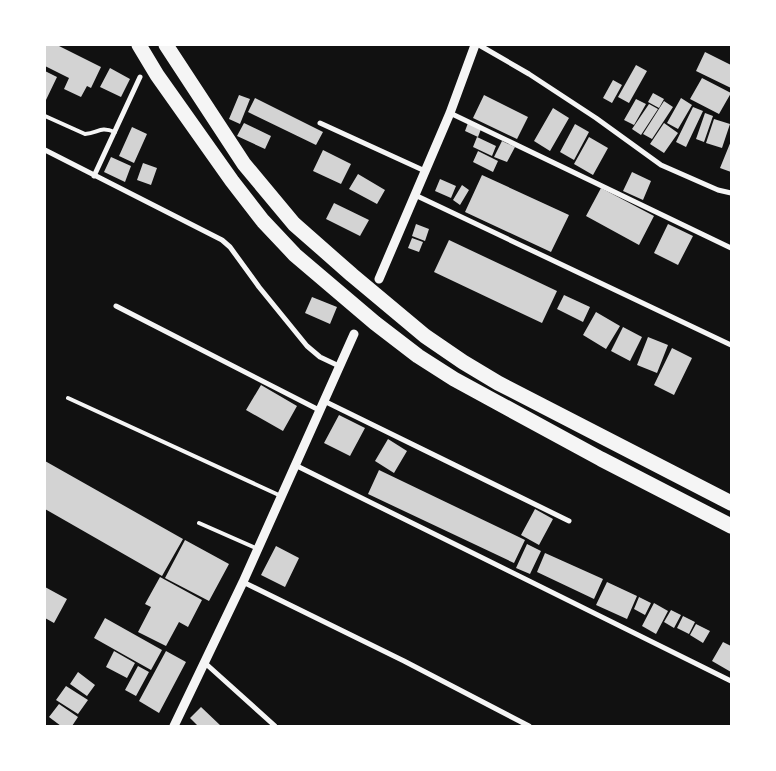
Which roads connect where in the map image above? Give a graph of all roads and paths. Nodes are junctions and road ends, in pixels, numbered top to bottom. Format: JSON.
{"nodes":[{"id":1,"x":139,"y":45,"type":"edge"},
{"id":2,"x":166,"y":45,"type":"edge"},
{"id":3,"x":475,"y":45,"type":"edge"},
{"id":4,"x":479,"y":45,"type":"edge"},
{"id":5,"x":140,"y":77,"type":"dead end"},
{"id":6,"x":450,"y":113,"type":"junction"},
{"id":7,"x":45,"y":116,"type":"edge"},
{"id":8,"x":320,"y":123,"type":"dead end"},
{"id":9,"x":115,"y":132,"type":"junction"},
{"id":10,"x":45,"y":150,"type":"edge"},
{"id":11,"x":425,"y":171,"type":"junction"},
{"id":12,"x":94,"y":176,"type":"junction"},
{"id":13,"x":731,"y":193,"type":"edge"},
{"id":14,"x":416,"y":195,"type":"junction"},
{"id":15,"x":731,"y":248,"type":"edge"},
{"id":16,"x":379,"y":279,"type":"dead end"},
{"id":17,"x":116,"y":306,"type":"dead end"},
{"id":18,"x":354,"y":334,"type":"dead end"},
{"id":19,"x":731,"y":345,"type":"edge"},
{"id":20,"x":339,"y":366,"type":"junction"},
{"id":21,"x":68,"y":398,"type":"dead end"},
{"id":22,"x":324,"y":401,"type":"junction"},
{"id":23,"x":320,"y":410,"type":"junction"},
{"id":24,"x":294,"y":465,"type":"junction"},
{"id":25,"x":281,"y":496,"type":"junction"},
{"id":26,"x":731,"y":502,"type":"edge"},
{"id":27,"x":569,"y":522,"type":"dead end"},
{"id":28,"x":199,"y":523,"type":"dead end"},
{"id":29,"x":731,"y":526,"type":"edge"},
{"id":30,"x":258,"y":549,"type":"junction"},
{"id":31,"x":243,"y":582,"type":"junction"},
{"id":32,"x":205,"y":663,"type":"junction"},
{"id":33,"x":731,"y":681,"type":"edge"},
{"id":34,"x":174,"y":726,"type":"edge"},
{"id":35,"x":275,"y":726,"type":"edge"},
{"id":36,"x":529,"y":726,"type":"edge"}],
"edges":[{"from":1,"to":29,"type":"highway"},
{"from":2,"to":26,"type":"highway"},
{"from":3,"to":6,"type":"street"},
{"from":4,"to":13,"type":"street"},
{"from":5,"to":9,"type":"street"},
{"from":6,"to":11,"type":"street"},
{"from":6,"to":15,"type":"street"},
{"from":7,"to":9,"type":"lane"},
{"from":8,"to":11,"type":"street"},
{"from":9,"to":12,"type":"street"},
{"from":10,"to":12,"type":"street"},
{"from":11,"to":14,"type":"street"},
{"from":12,"to":20,"type":"street"},
{"from":14,"to":16,"type":"street"},
{"from":14,"to":19,"type":"street"},
{"from":17,"to":23,"type":"street"},
{"from":18,"to":20,"type":"street"},
{"from":20,"to":22,"type":"street"},
{"from":21,"to":25,"type":"lane"},
{"from":22,"to":23,"type":"street"},
{"from":22,"to":27,"type":"street"},
{"from":23,"to":24,"type":"street"},
{"from":24,"to":25,"type":"street"},
{"from":24,"to":33,"type":"street"},
{"from":25,"to":30,"type":"street"},
{"from":28,"to":30,"type":"lane"},
{"from":30,"to":31,"type":"street"},
{"from":31,"to":32,"type":"street"},
{"from":31,"to":36,"type":"street"},
{"from":32,"to":34,"type":"street"},
{"from":32,"to":35,"type":"street"}]}
